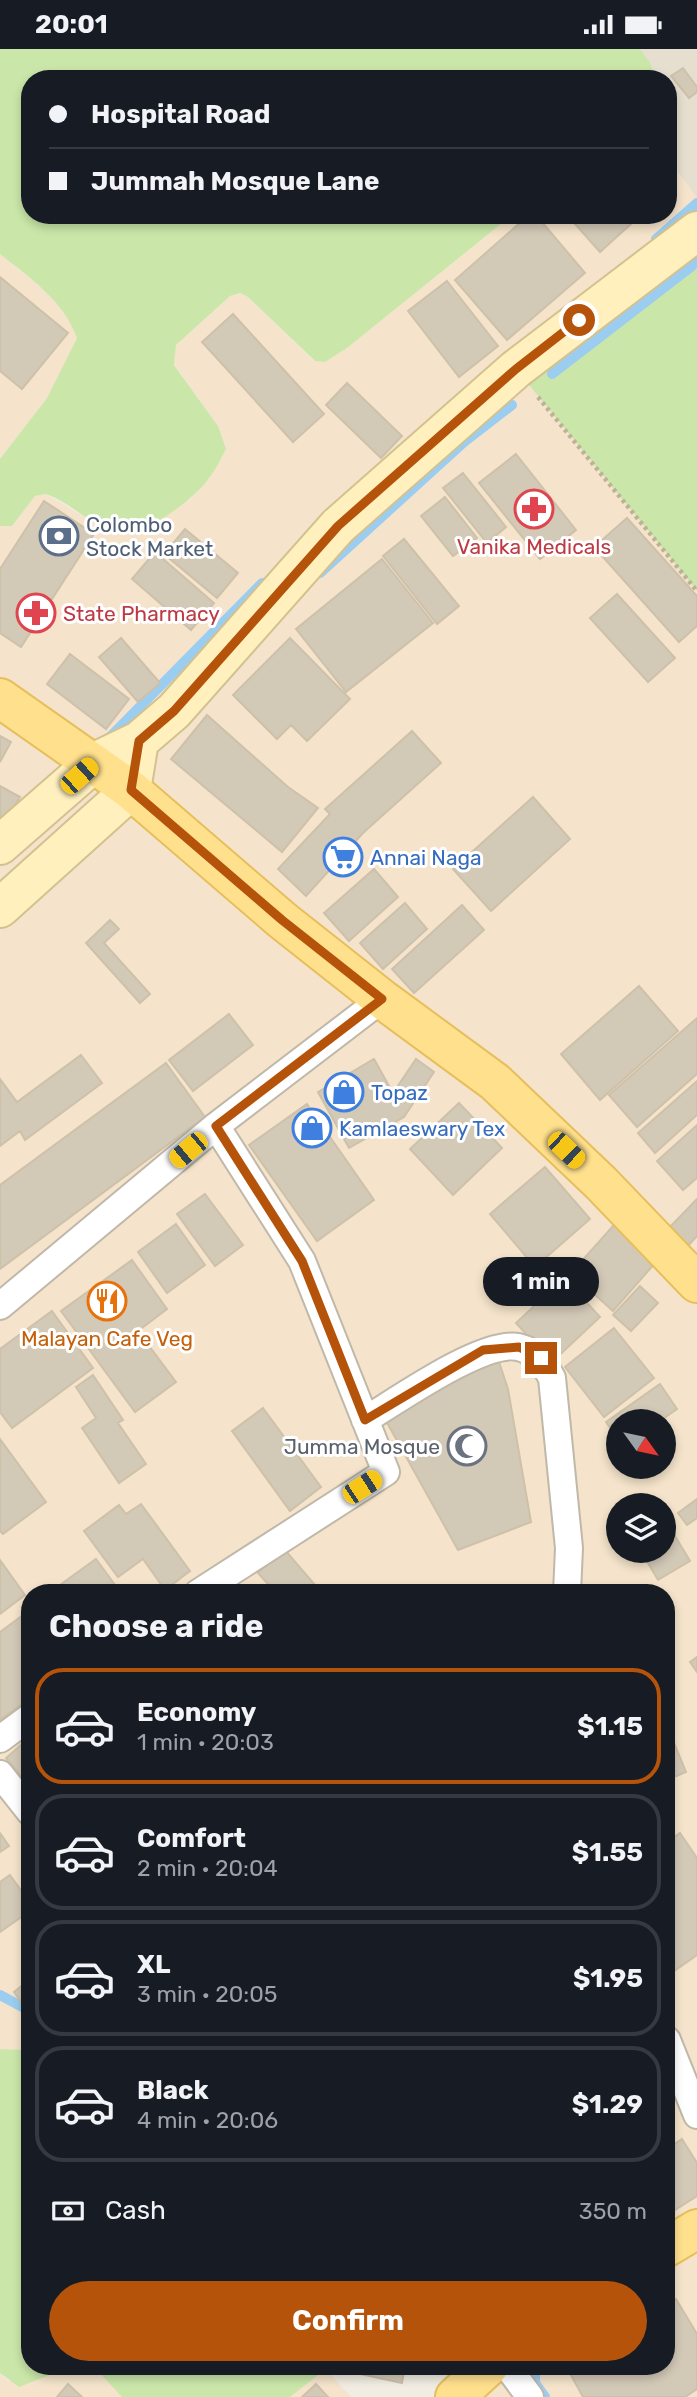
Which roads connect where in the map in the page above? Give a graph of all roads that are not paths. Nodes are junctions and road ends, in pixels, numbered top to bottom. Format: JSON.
{"nodes":[{"id":1,"x":692,"y":235,"type":"edge"},
{"id":2,"x":0,"y":698,"type":"edge"},
{"id":3,"x":139,"y":741,"type":"junction"},
{"id":4,"x":95,"y":762,"type":"junction"},
{"id":5,"x":131,"y":790,"type":"junction"},
{"id":6,"x":0,"y":845,"type":"edge"},
{"id":7,"x":0,"y":908,"type":"edge"},
{"id":8,"x":382,"y":999,"type":"junction"},
{"id":9,"x":216,"y":1126,"type":"junction"},
{"id":10,"x":697,"y":1283,"type":"edge"},
{"id":11,"x":0,"y":1306,"type":"edge"},
{"id":12,"x":365,"y":1420,"type":"junction"},
{"id":13,"x":212,"y":1584,"type":"edge"},
{"id":14,"x":567,"y":1584,"type":"edge"},
{"id":15,"x":21,"y":1724,"type":"edge"},
{"id":16,"x":0,"y":1739,"type":"edge"},
{"id":17,"x":0,"y":1774,"type":"edge"},
{"id":18,"x":21,"y":1801,"type":"edge"},
{"id":19,"x":675,"y":2061,"type":"edge"},
{"id":20,"x":697,"y":2115,"type":"edge"},
{"id":21,"x":697,"y":2229,"type":"edge"},
{"id":22,"x":675,"y":2242,"type":"edge"},
{"id":23,"x":479,"y":2375,"type":"edge"},
{"id":24,"x":514,"y":2375,"type":"edge"},
{"id":25,"x":455,"y":2397,"type":"edge"},
{"id":26,"x":530,"y":2397,"type":"edge"}],
"edges":[{"from":1,"to":3,"type":"street"},
{"from":2,"to":4,"type":"main road"},
{"from":3,"to":4,"type":"street"},
{"from":3,"to":5,"type":"street"},
{"from":4,"to":5,"type":"main road"},
{"from":4,"to":6,"type":"street"},
{"from":5,"to":7,"type":"street"},
{"from":5,"to":8,"type":"main road"},
{"from":8,"to":9,"type":"street"},
{"from":8,"to":10,"type":"main road"},
{"from":9,"to":11,"type":"street"},
{"from":9,"to":12,"type":"street"},
{"from":12,"to":13,"type":"street"},
{"from":12,"to":14,"type":"street"},
{"from":15,"to":16,"type":"street"},
{"from":17,"to":18,"type":"street"},
{"from":19,"to":20,"type":"street"},
{"from":21,"to":22,"type":"main road"},
{"from":23,"to":25,"type":"main road"},
{"from":24,"to":26,"type":"street"}]}
